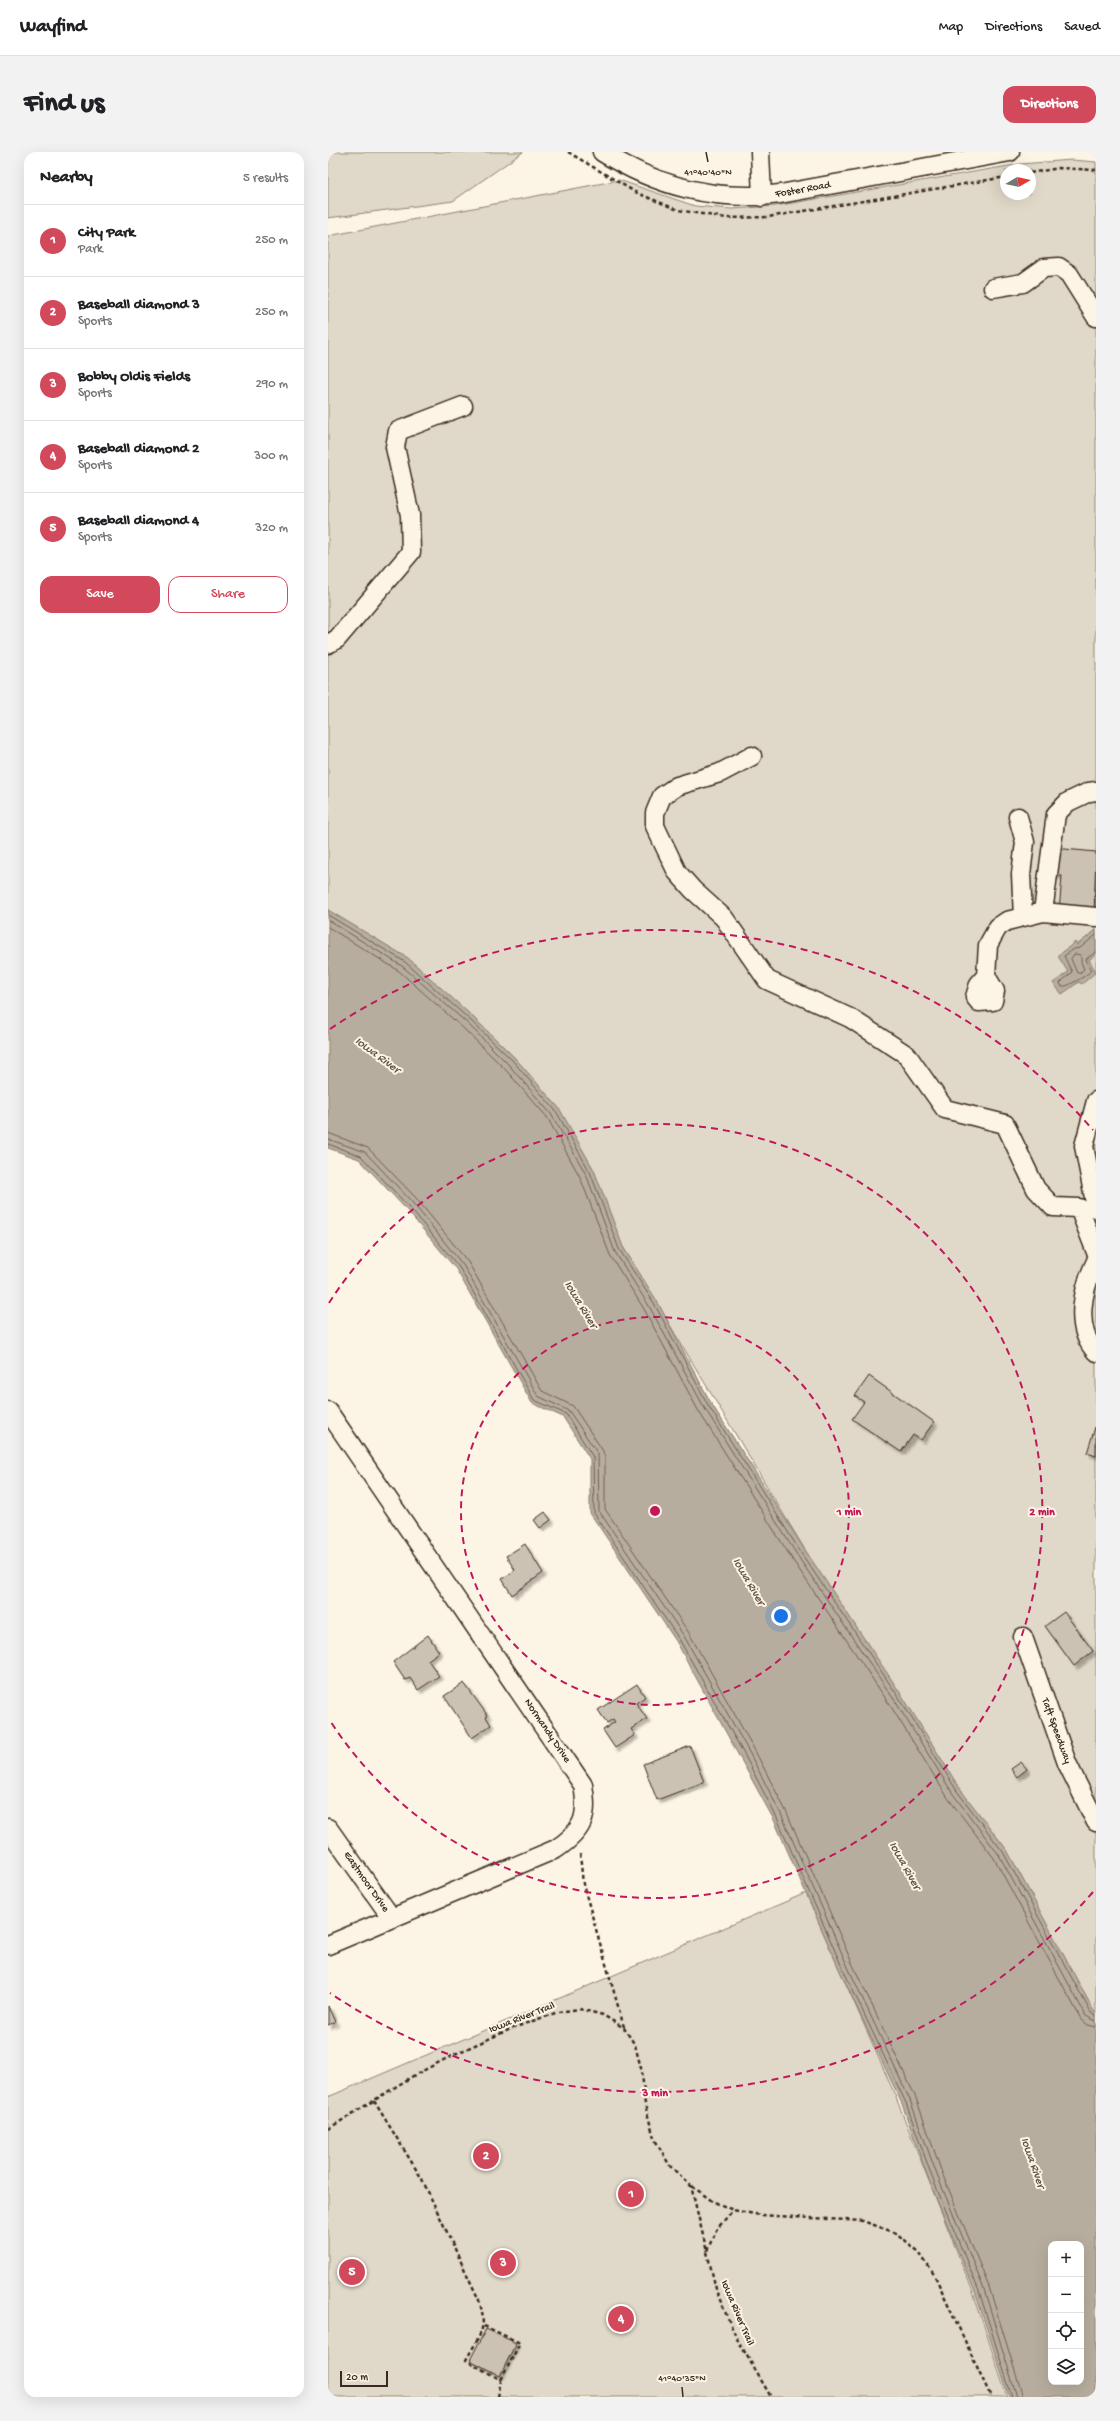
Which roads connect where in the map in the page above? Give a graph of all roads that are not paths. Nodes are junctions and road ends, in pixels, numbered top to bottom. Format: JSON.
{"nodes":[{"id":1,"x":602,"y":152,"type":"edge"},
{"id":2,"x":760,"y":152,"type":"edge"},
{"id":3,"x":1010,"y":152,"type":"edge"},
{"id":4,"x":762,"y":196,"type":"junction"},
{"id":5,"x":993,"y":288,"type":"dead end"},
{"id":6,"x":1096,"y":317,"type":"edge"},
{"id":7,"x":463,"y":406,"type":"dead end"},
{"id":8,"x":328,"y":644,"type":"edge"},
{"id":9,"x":752,"y":756,"type":"dead end"},
{"id":10,"x":1096,"y":791,"type":"edge"},
{"id":11,"x":1018,"y":817,"type":"dead end"},
{"id":12,"x":1043,"y":912,"type":"junction"},
{"id":13,"x":1096,"y":917,"type":"edge"},
{"id":14,"x":1023,"y":918,"type":"junction"},
{"id":15,"x":986,"y":976,"type":"dead end"},
{"id":16,"x":1096,"y":1101,"type":"edge"},
{"id":17,"x":1096,"y":1208,"type":"edge"},
{"id":18,"x":1096,"y":1252,"type":"edge"},
{"id":19,"x":1096,"y":1260,"type":"edge"},
{"id":20,"x":1096,"y":1352,"type":"edge"},
{"id":21,"x":328,"y":1410,"type":"edge"},
{"id":22,"x":1024,"y":1637,"type":"dead end"},
{"id":23,"x":1096,"y":1822,"type":"edge"},
{"id":24,"x":328,"y":1828,"type":"edge"},
{"id":25,"x":391,"y":1917,"type":"junction"},
{"id":26,"x":328,"y":1945,"type":"edge"}],
"edges":[{"from":1,"to":4,"type":"street","name":"Foster Road"},
{"from":2,"to":4,"type":"street"},
{"from":3,"to":4,"type":"street","name":"Foster Road"},
{"from":5,"to":6,"type":"street"},
{"from":7,"to":8,"type":"street"},
{"from":9,"to":18,"type":"street"},
{"from":10,"to":12,"type":"street"},
{"from":11,"to":14,"type":"street"},
{"from":12,"to":13,"type":"street"},
{"from":12,"to":14,"type":"street"},
{"from":14,"to":15,"type":"street"},
{"from":16,"to":17,"type":"street"},
{"from":19,"to":20,"type":"street"},
{"from":21,"to":25,"type":"street","name":"Normandy Drive"},
{"from":22,"to":23,"type":"street","name":"Taft Speedway"},
{"from":24,"to":25,"type":"street","name":"Eastmoor Drive"},
{"from":25,"to":26,"type":"street","name":"Normandy Drive"}]}
